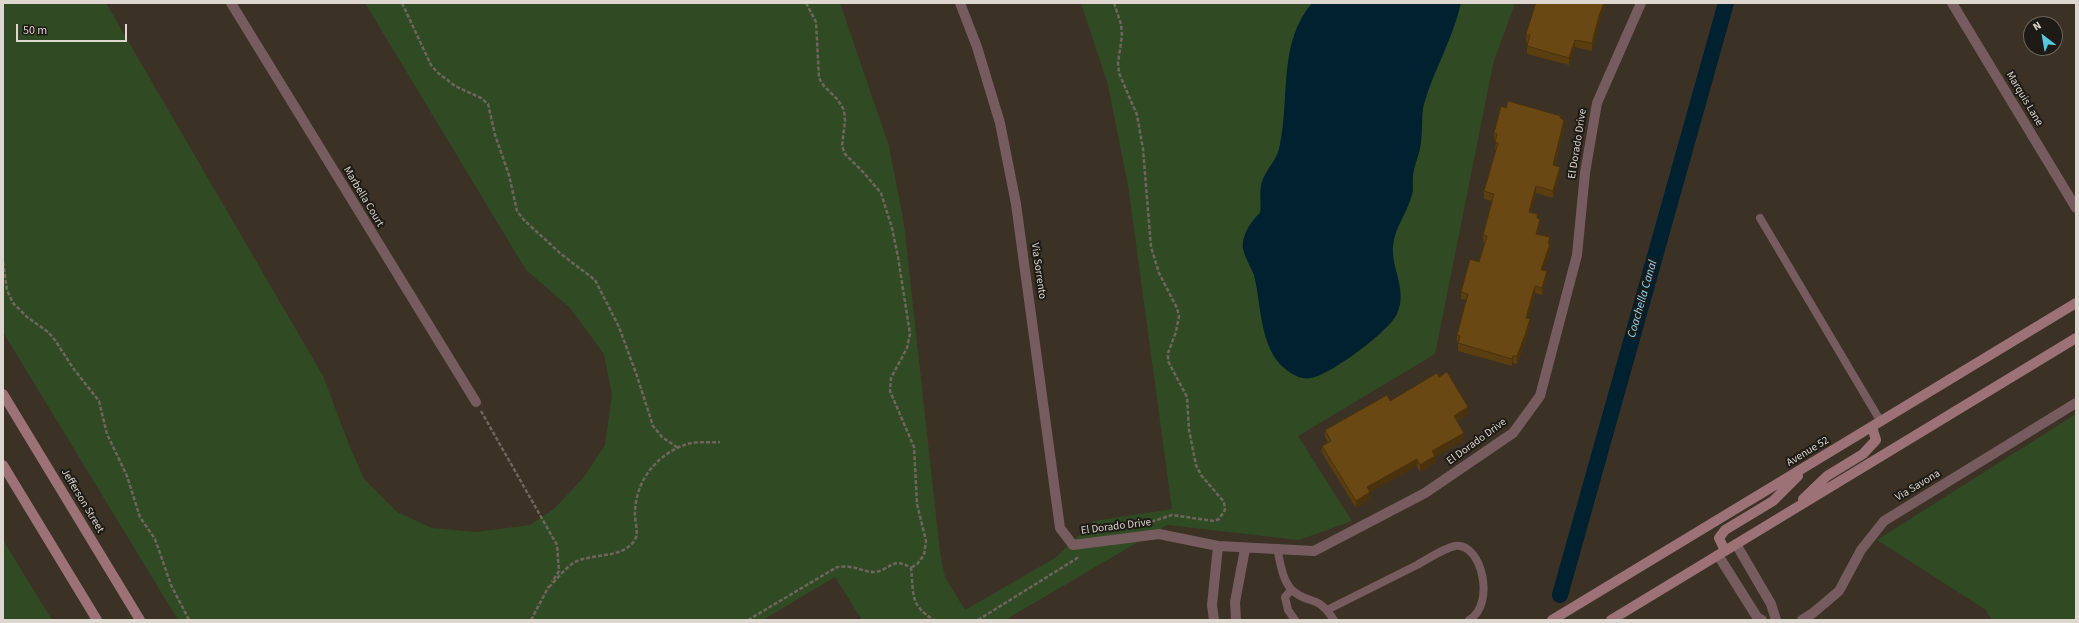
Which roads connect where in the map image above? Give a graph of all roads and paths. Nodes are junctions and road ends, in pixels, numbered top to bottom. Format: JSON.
{"nodes":[{"id":1,"x":231,"y":3,"type":"edge"},
{"id":2,"x":402,"y":3,"type":"edge"},
{"id":3,"x":806,"y":3,"type":"edge"},
{"id":4,"x":960,"y":3,"type":"edge"},
{"id":5,"x":1114,"y":3,"type":"edge"},
{"id":6,"x":1641,"y":3,"type":"edge"},
{"id":7,"x":1952,"y":3,"type":"edge"},
{"id":8,"x":2076,"y":208,"type":"edge"},
{"id":9,"x":1760,"y":218,"type":"dead end"},
{"id":10,"x":3,"y":262,"type":"edge"},
{"id":11,"x":2076,"y":303,"type":"edge"},
{"id":12,"x":2076,"y":338,"type":"edge"},
{"id":13,"x":3,"y":394,"type":"edge"},
{"id":14,"x":476,"y":402,"type":"joint"},
{"id":15,"x":2076,"y":403,"type":"edge"},
{"id":16,"x":1881,"y":422,"type":"junction"},
{"id":17,"x":1872,"y":427,"type":"junction"},
{"id":18,"x":720,"y":442,"type":"dead end"},
{"id":19,"x":678,"y":448,"type":"junction"},
{"id":20,"x":3,"y":465,"type":"edge"},
{"id":21,"x":1809,"y":465,"type":"junction"},
{"id":22,"x":1792,"y":510,"type":"junction"},
{"id":23,"x":1147,"y":523,"type":"dead end"},
{"id":24,"x":1736,"y":544,"type":"junction"},
{"id":25,"x":1073,"y":545,"type":"joint"},
{"id":26,"x":1218,"y":546,"type":"junction"},
{"id":27,"x":1245,"y":548,"type":"junction"},
{"id":28,"x":1277,"y":548,"type":"junction"},
{"id":29,"x":1086,"y":553,"type":"dead end"},
{"id":30,"x":1722,"y":553,"type":"junction"},
{"id":31,"x":911,"y":568,"type":"junction"},
{"id":32,"x":549,"y":587,"type":"junction"},
{"id":33,"x":1291,"y":590,"type":"junction"},
{"id":34,"x":1327,"y":610,"type":"junction"},
{"id":35,"x":97,"y":620,"type":"edge"},
{"id":36,"x":140,"y":620,"type":"edge"},
{"id":37,"x":189,"y":620,"type":"edge"},
{"id":38,"x":531,"y":620,"type":"edge"},
{"id":39,"x":748,"y":620,"type":"edge"},
{"id":40,"x":934,"y":620,"type":"edge"},
{"id":41,"x":978,"y":620,"type":"edge"},
{"id":42,"x":1214,"y":620,"type":"edge"},
{"id":43,"x":1236,"y":620,"type":"edge"},
{"id":44,"x":1295,"y":620,"type":"edge"},
{"id":45,"x":1334,"y":620,"type":"edge"},
{"id":46,"x":1470,"y":620,"type":"edge"},
{"id":47,"x":1552,"y":620,"type":"edge"},
{"id":48,"x":1611,"y":620,"type":"edge"},
{"id":49,"x":1762,"y":620,"type":"edge"},
{"id":50,"x":1776,"y":620,"type":"edge"},
{"id":51,"x":1802,"y":620,"type":"edge"}],
"edges":[{"from":1,"to":14,"type":"street","name":"Marbella Court"},
{"from":2,"to":19,"type":"path"},
{"from":3,"to":31,"type":"path"},
{"from":4,"to":25,"type":"street","name":"Via Sorrento"},
{"from":5,"to":23,"type":"path"},
{"from":6,"to":28,"type":"street","name":"El Dorado Drive"},
{"from":7,"to":8,"type":"street","name":"Marquis Lane"},
{"from":9,"to":16,"type":"lane"},
{"from":10,"to":37,"type":"path"},
{"from":11,"to":16,"type":"main road","name":"Avenue 52"},
{"from":12,"to":22,"type":"main road"},
{"from":13,"to":36,"type":"main road","name":"Jefferson Street"},
{"from":14,"to":32,"type":"path"},
{"from":15,"to":51,"type":"street","name":"Via Savona"},
{"from":16,"to":17,"type":"main road","name":"Avenue 52"},
{"from":17,"to":21,"type":"main road","name":"Avenue 52"},
{"from":17,"to":22,"type":"main road"},
{"from":18,"to":19,"type":"path"},
{"from":19,"to":32,"type":"path"},
{"from":20,"to":35,"type":"main road"},
{"from":21,"to":30,"type":"main road"},
{"from":21,"to":47,"type":"main road","name":"Avenue 52"},
{"from":22,"to":24,"type":"main road"},
{"from":24,"to":30,"type":"main road"},
{"from":24,"to":50,"type":"street"},
{"from":25,"to":26,"type":"street","name":"El Dorado Drive"},
{"from":26,"to":27,"type":"street","name":"El Dorado Drive"},
{"from":26,"to":42,"type":"street"},
{"from":27,"to":28,"type":"street","name":"El Dorado Drive"},
{"from":27,"to":43,"type":"street"},
{"from":28,"to":33,"type":"lane"},
{"from":29,"to":41,"type":"path"},
{"from":30,"to":48,"type":"main road"},
{"from":30,"to":49,"type":"street"},
{"from":31,"to":39,"type":"path"},
{"from":31,"to":40,"type":"path"},
{"from":32,"to":38,"type":"path"},
{"from":33,"to":34,"type":"lane"},
{"from":33,"to":44,"type":"lane"},
{"from":34,"to":45,"type":"lane"},
{"from":34,"to":46,"type":"lane"}]}
